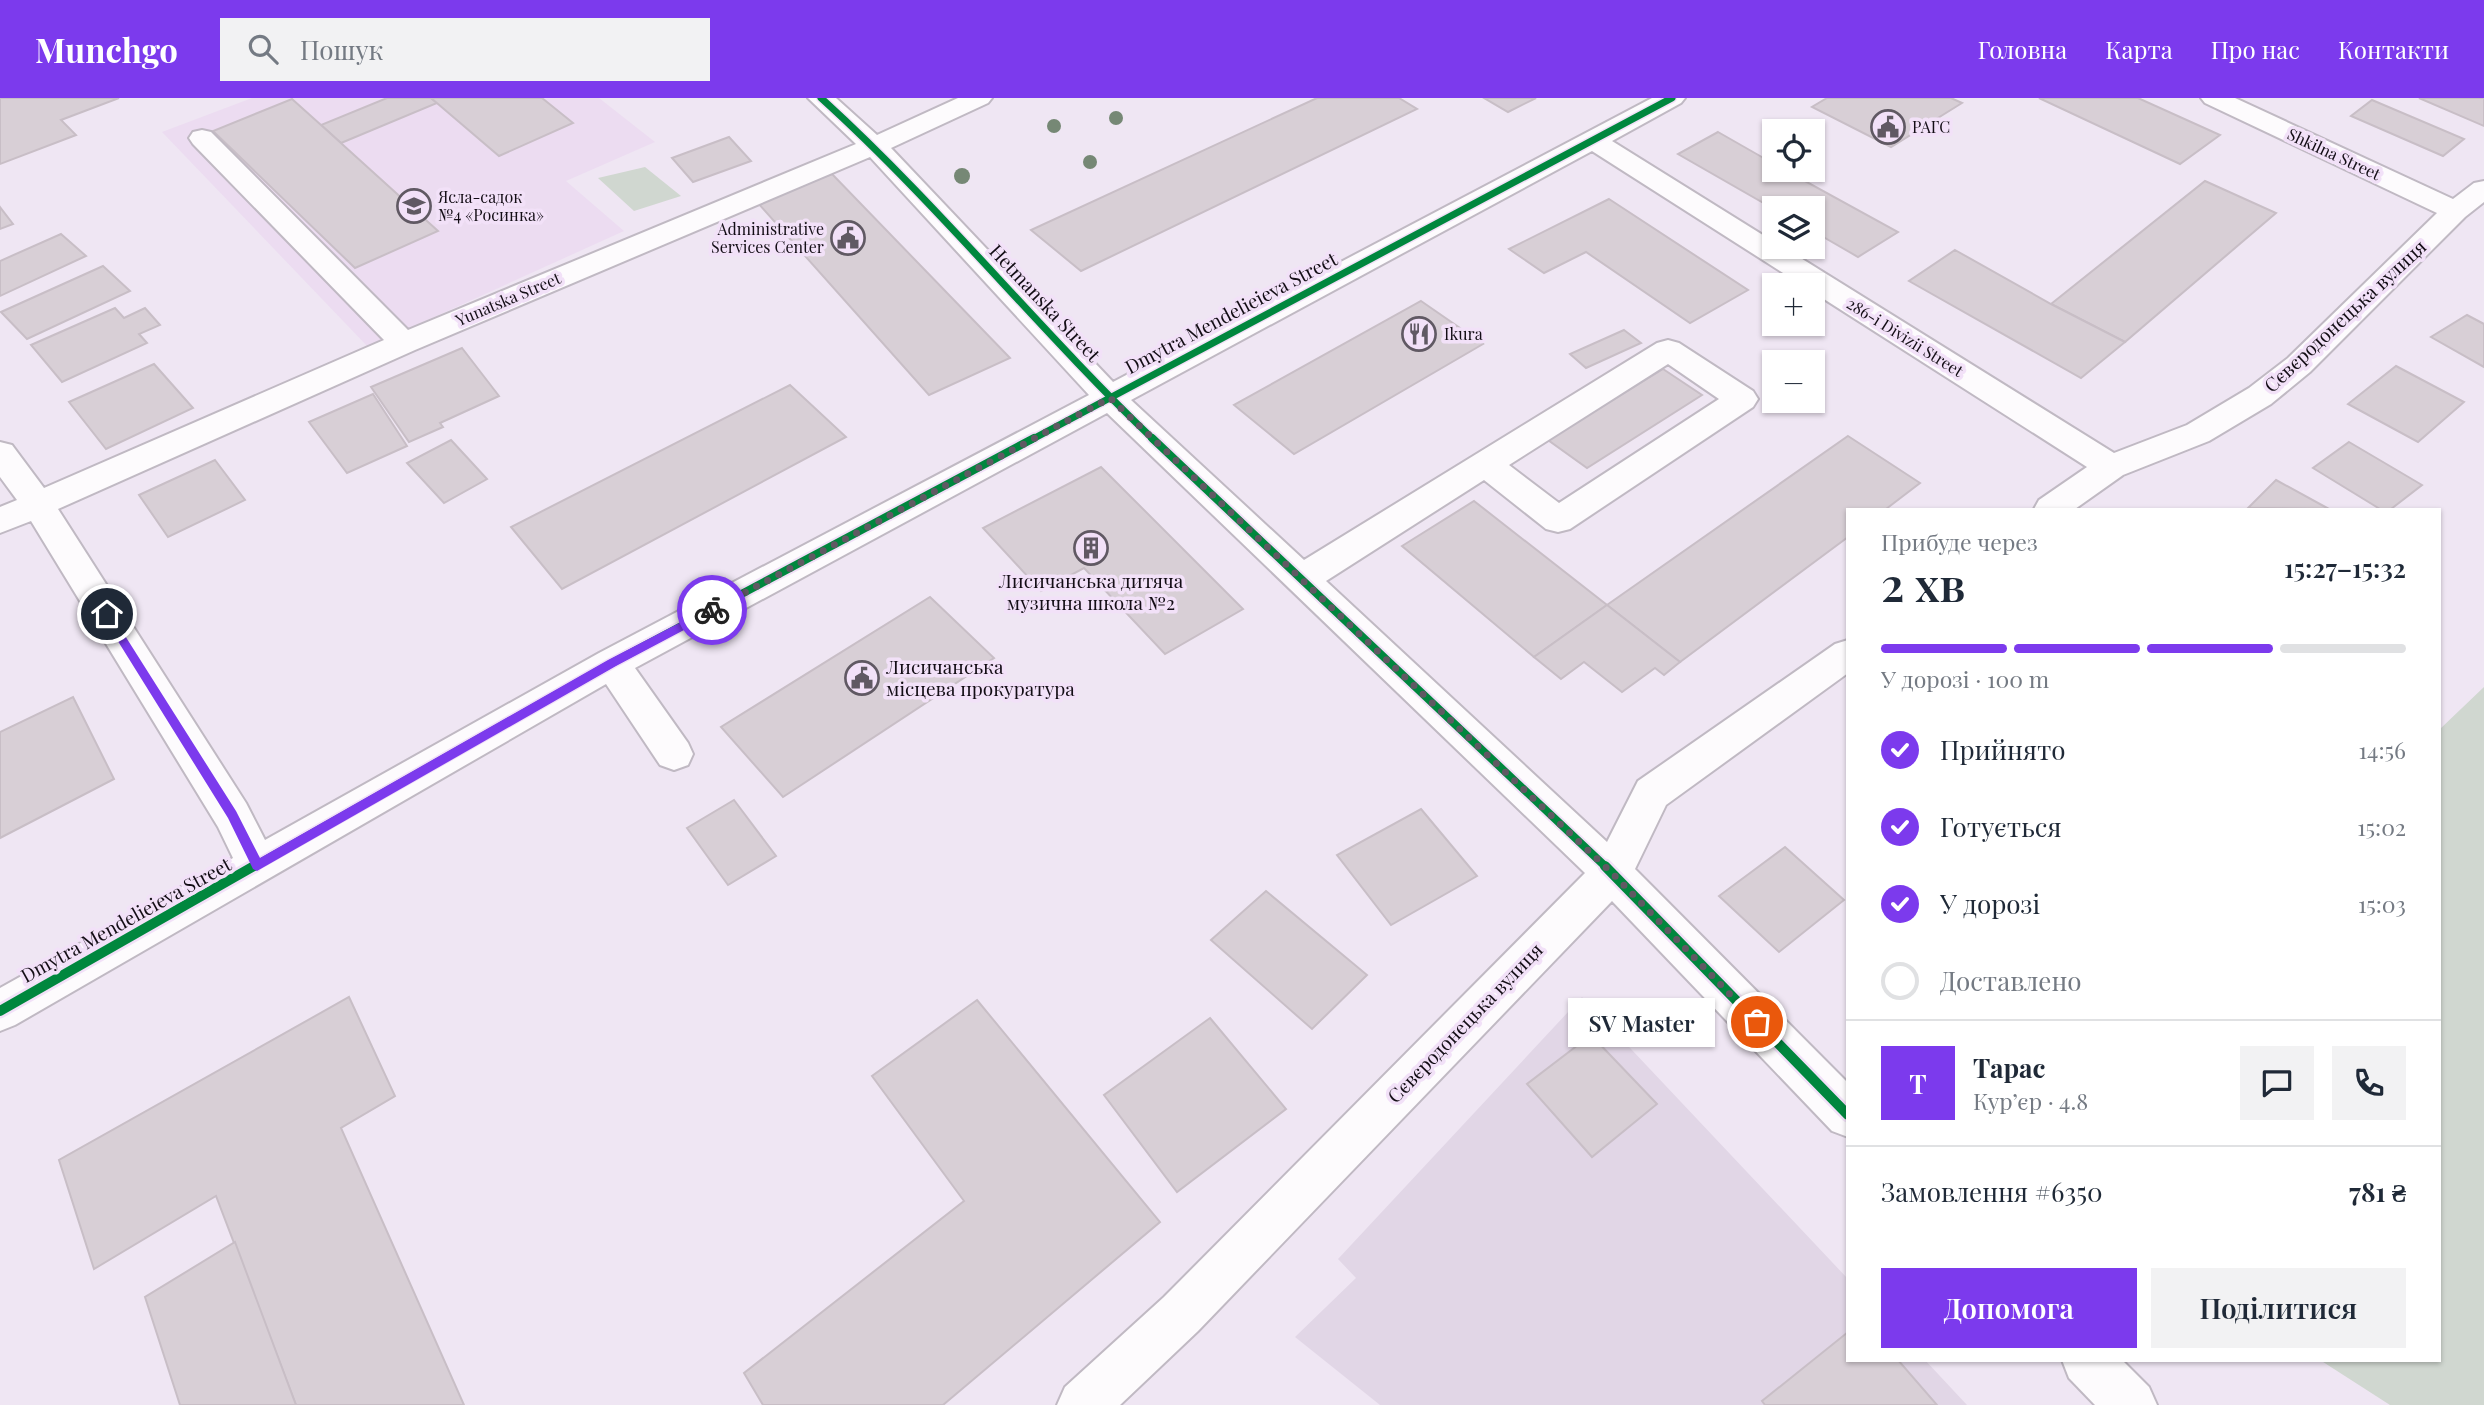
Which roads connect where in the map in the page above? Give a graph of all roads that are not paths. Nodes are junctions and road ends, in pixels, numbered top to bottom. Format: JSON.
{"nodes":[{"id":1,"x":821,"y":98,"type":"edge"},
{"id":2,"x":979,"y":98,"type":"edge"},
{"id":3,"x":1671,"y":98,"type":"edge"},
{"id":4,"x":2214,"y":98,"type":"edge"},
{"id":5,"x":202,"y":138,"type":"dead end"},
{"id":6,"x":1593,"y":140,"type":"junction"},
{"id":7,"x":874,"y":146,"type":"junction"},
{"id":8,"x":2484,"y":189,"type":"edge"},
{"id":9,"x":2455,"y":211,"type":"junction"},
{"id":10,"x":404,"y":343,"type":"junction"},
{"id":11,"x":1110,"y":398,"type":"junction"},
{"id":12,"x":0,"y":453,"type":"edge"},
{"id":13,"x":1485,"y":464,"type":"junction"},
{"id":14,"x":2110,"y":467,"type":"junction"},
{"id":15,"x":37,"y":503,"type":"junction"},
{"id":16,"x":2052,"y":508,"type":"edge"},
{"id":17,"x":0,"y":521,"type":"edge"},
{"id":18,"x":1301,"y":579,"type":"junction"},
{"id":19,"x":1846,"y":655,"type":"edge"},
{"id":20,"x":612,"y":663,"type":"junction"},
{"id":21,"x":674,"y":754,"type":"dead end"},
{"id":22,"x":257,"y":865,"type":"junction"},
{"id":23,"x":1612,"y":873,"type":"junction"},
{"id":24,"x":0,"y":1011,"type":"edge"},
{"id":25,"x":1846,"y":1113,"type":"edge"},
{"id":26,"x":2089,"y":1362,"type":"edge"},
{"id":27,"x":1083,"y":1405,"type":"edge"},
{"id":28,"x":2131,"y":1405,"type":"edge"}],
"edges":[{"from":1,"to":7,"type":"street","name":"Hetmanska Street"},
{"from":2,"to":7,"type":"street","name":"Yunatska Street"},
{"from":3,"to":6,"type":"street","name":"Dmytra Mendelieieva Street"},
{"from":4,"to":9,"type":"street","name":"Shkilna Street"},
{"from":5,"to":10,"type":"street"},
{"from":6,"to":11,"type":"street","name":"Dmytra Mendelieieva Street"},
{"from":6,"to":14,"type":"street","name":"286-i Divizii Street"},
{"from":7,"to":10,"type":"street","name":"Yunatska Street"},
{"from":7,"to":11,"type":"street","name":"Hetmanska Street"},
{"from":8,"to":9,"type":"street","name":"Сєвєродонецька вулиця"},
{"from":9,"to":14,"type":"street","name":"Сєвєродонецька вулиця"},
{"from":10,"to":15,"type":"street","name":"Yunatska Street"},
{"from":11,"to":18,"type":"street","name":"Hetmanska Street"},
{"from":11,"to":20,"type":"street","name":"Dmytra Mendelieieva Street"},
{"from":12,"to":15,"type":"street"},
{"from":13,"to":13,"type":"street"},
{"from":13,"to":18,"type":"street"},
{"from":14,"to":16,"type":"street","name":"Сєвєродонецька вулиця"},
{"from":15,"to":17,"type":"street","name":"Yunatska Street"},
{"from":15,"to":22,"type":"street"},
{"from":18,"to":23,"type":"street","name":"Hetmanska Street"},
{"from":19,"to":23,"type":"street","name":"Сєвєродонецька вулиця"},
{"from":20,"to":21,"type":"street"},
{"from":20,"to":22,"type":"street","name":"Dmytra Mendelieieva Street"},
{"from":22,"to":24,"type":"street","name":"Dmytra Mendelieieva Street"},
{"from":23,"to":25,"type":"street","name":"Hetmanska Street"},
{"from":23,"to":27,"type":"street","name":"Сєвєродонецька вулиця"},
{"from":26,"to":28,"type":"street"}]}
